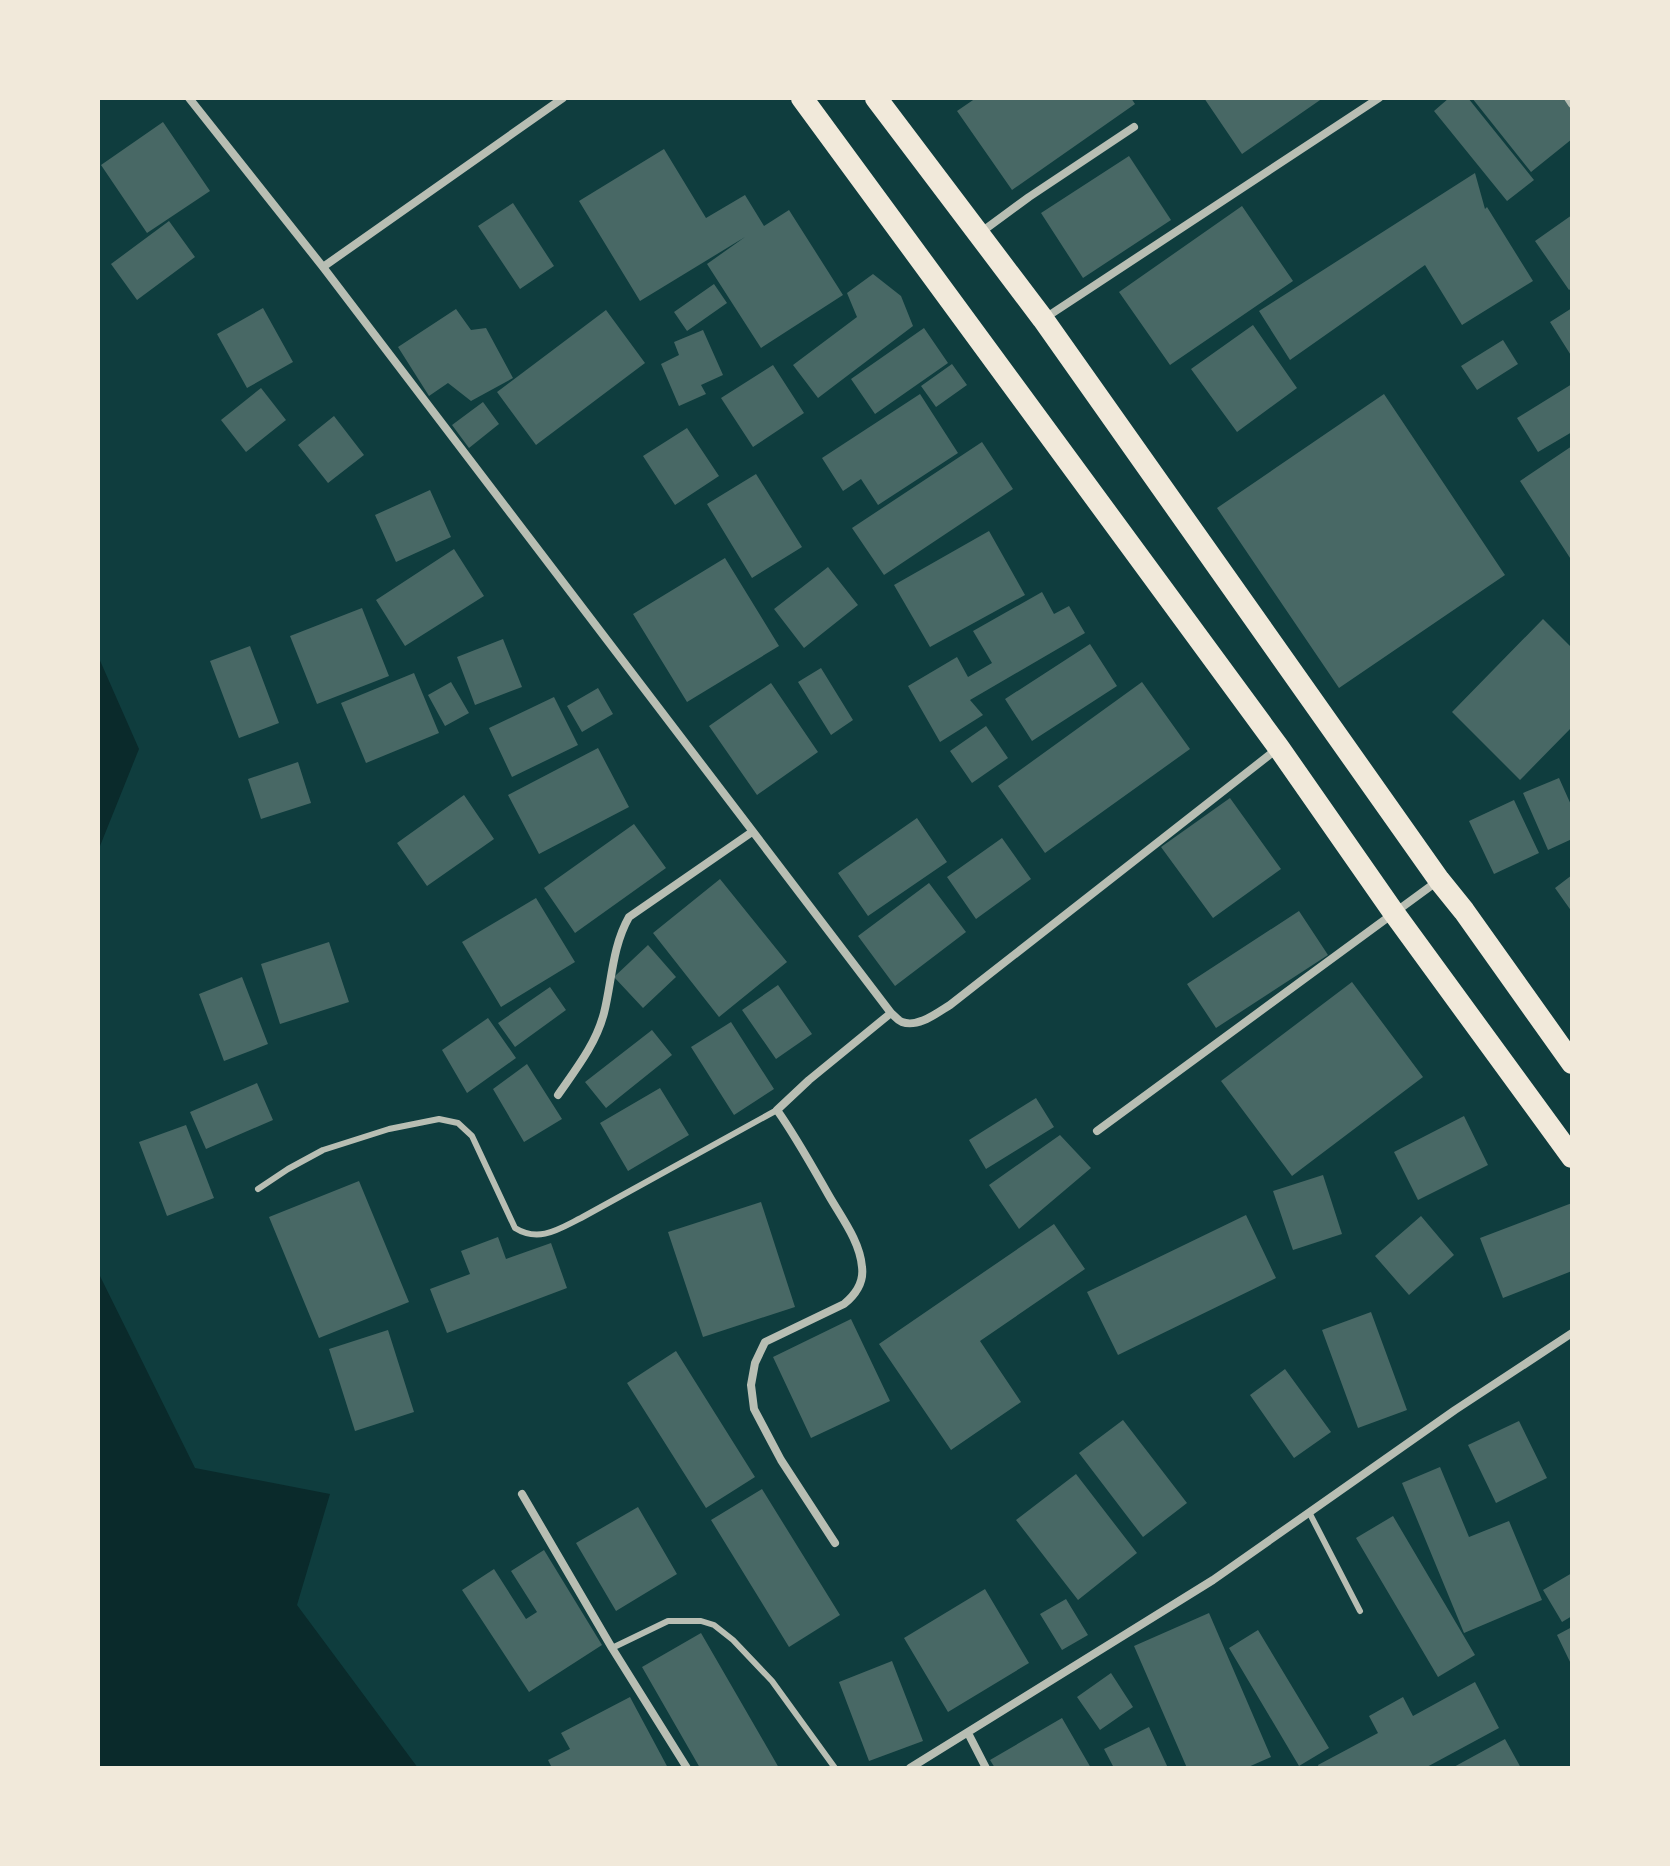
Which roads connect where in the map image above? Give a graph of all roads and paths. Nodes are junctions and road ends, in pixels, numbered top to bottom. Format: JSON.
{"nodes":[{"id":1,"x":189,"y":98,"type":"edge"},
{"id":2,"x":563,"y":98,"type":"edge"},
{"id":3,"x":802,"y":98,"type":"edge"},
{"id":4,"x":876,"y":98,"type":"edge"},
{"id":5,"x":1379,"y":98,"type":"edge"},
{"id":6,"x":1568,"y":98,"type":"edge"},
{"id":7,"x":1572,"y":104,"type":"edge"},
{"id":8,"x":1134,"y":127,"type":"dead end"},
{"id":9,"x":979,"y":234,"type":"junction"},
{"id":10,"x":323,"y":267,"type":"junction"},
{"id":11,"x":1043,"y":319,"type":"junction"},
{"id":12,"x":1279,"y":748,"type":"junction"},
{"id":13,"x":752,"y":832,"type":"junction"},
{"id":14,"x":1439,"y":880,"type":"junction"},
{"id":15,"x":1394,"y":913,"type":"junction"},
{"id":16,"x":891,"y":1013,"type":"junction"},
{"id":17,"x":1567,"y":1056,"type":"edge"},
{"id":18,"x":558,"y":1095,"type":"dead end"},
{"id":19,"x":777,"y":1110,"type":"junction"},
{"id":20,"x":1097,"y":1131,"type":"dead end"},
{"id":21,"x":1572,"y":1157,"type":"edge"},
{"id":22,"x":258,"y":1189,"type":"dead end"},
{"id":23,"x":1572,"y":1333,"type":"edge"},
{"id":24,"x":522,"y":1494,"type":"dead end"},
{"id":25,"x":1310,"y":1514,"type":"junction"},
{"id":26,"x":835,"y":1543,"type":"dead end"},
{"id":27,"x":1360,"y":1611,"type":"dead end"},
{"id":28,"x":612,"y":1648,"type":"junction"},
{"id":29,"x":968,"y":1733,"type":"junction"},
{"id":30,"x":687,"y":1768,"type":"edge"},
{"id":31,"x":835,"y":1768,"type":"edge"},
{"id":32,"x":910,"y":1768,"type":"edge"},
{"id":33,"x":986,"y":1768,"type":"edge"}],
"edges":[{"from":1,"to":10,"type":"street"},
{"from":2,"to":10,"type":"street"},
{"from":3,"to":12,"type":"highway"},
{"from":4,"to":9,"type":"highway"},
{"from":5,"to":11,"type":"street"},
{"from":6,"to":7,"type":"street"},
{"from":8,"to":9,"type":"street"},
{"from":9,"to":11,"type":"highway"},
{"from":10,"to":13,"type":"street"},
{"from":11,"to":14,"type":"highway"},
{"from":12,"to":15,"type":"highway"},
{"from":12,"to":16,"type":"street"},
{"from":13,"to":16,"type":"street"},
{"from":13,"to":18,"type":"street"},
{"from":14,"to":15,"type":"street"},
{"from":14,"to":17,"type":"highway"},
{"from":15,"to":20,"type":"street"},
{"from":15,"to":21,"type":"highway"},
{"from":16,"to":19,"type":"street"},
{"from":19,"to":22,"type":"lane"},
{"from":19,"to":26,"type":"street"},
{"from":23,"to":25,"type":"street"},
{"from":24,"to":28,"type":"street"},
{"from":25,"to":27,"type":"lane"},
{"from":25,"to":29,"type":"street"},
{"from":28,"to":30,"type":"street"},
{"from":28,"to":31,"type":"lane"},
{"from":29,"to":32,"type":"street"},
{"from":29,"to":33,"type":"street"}]}
